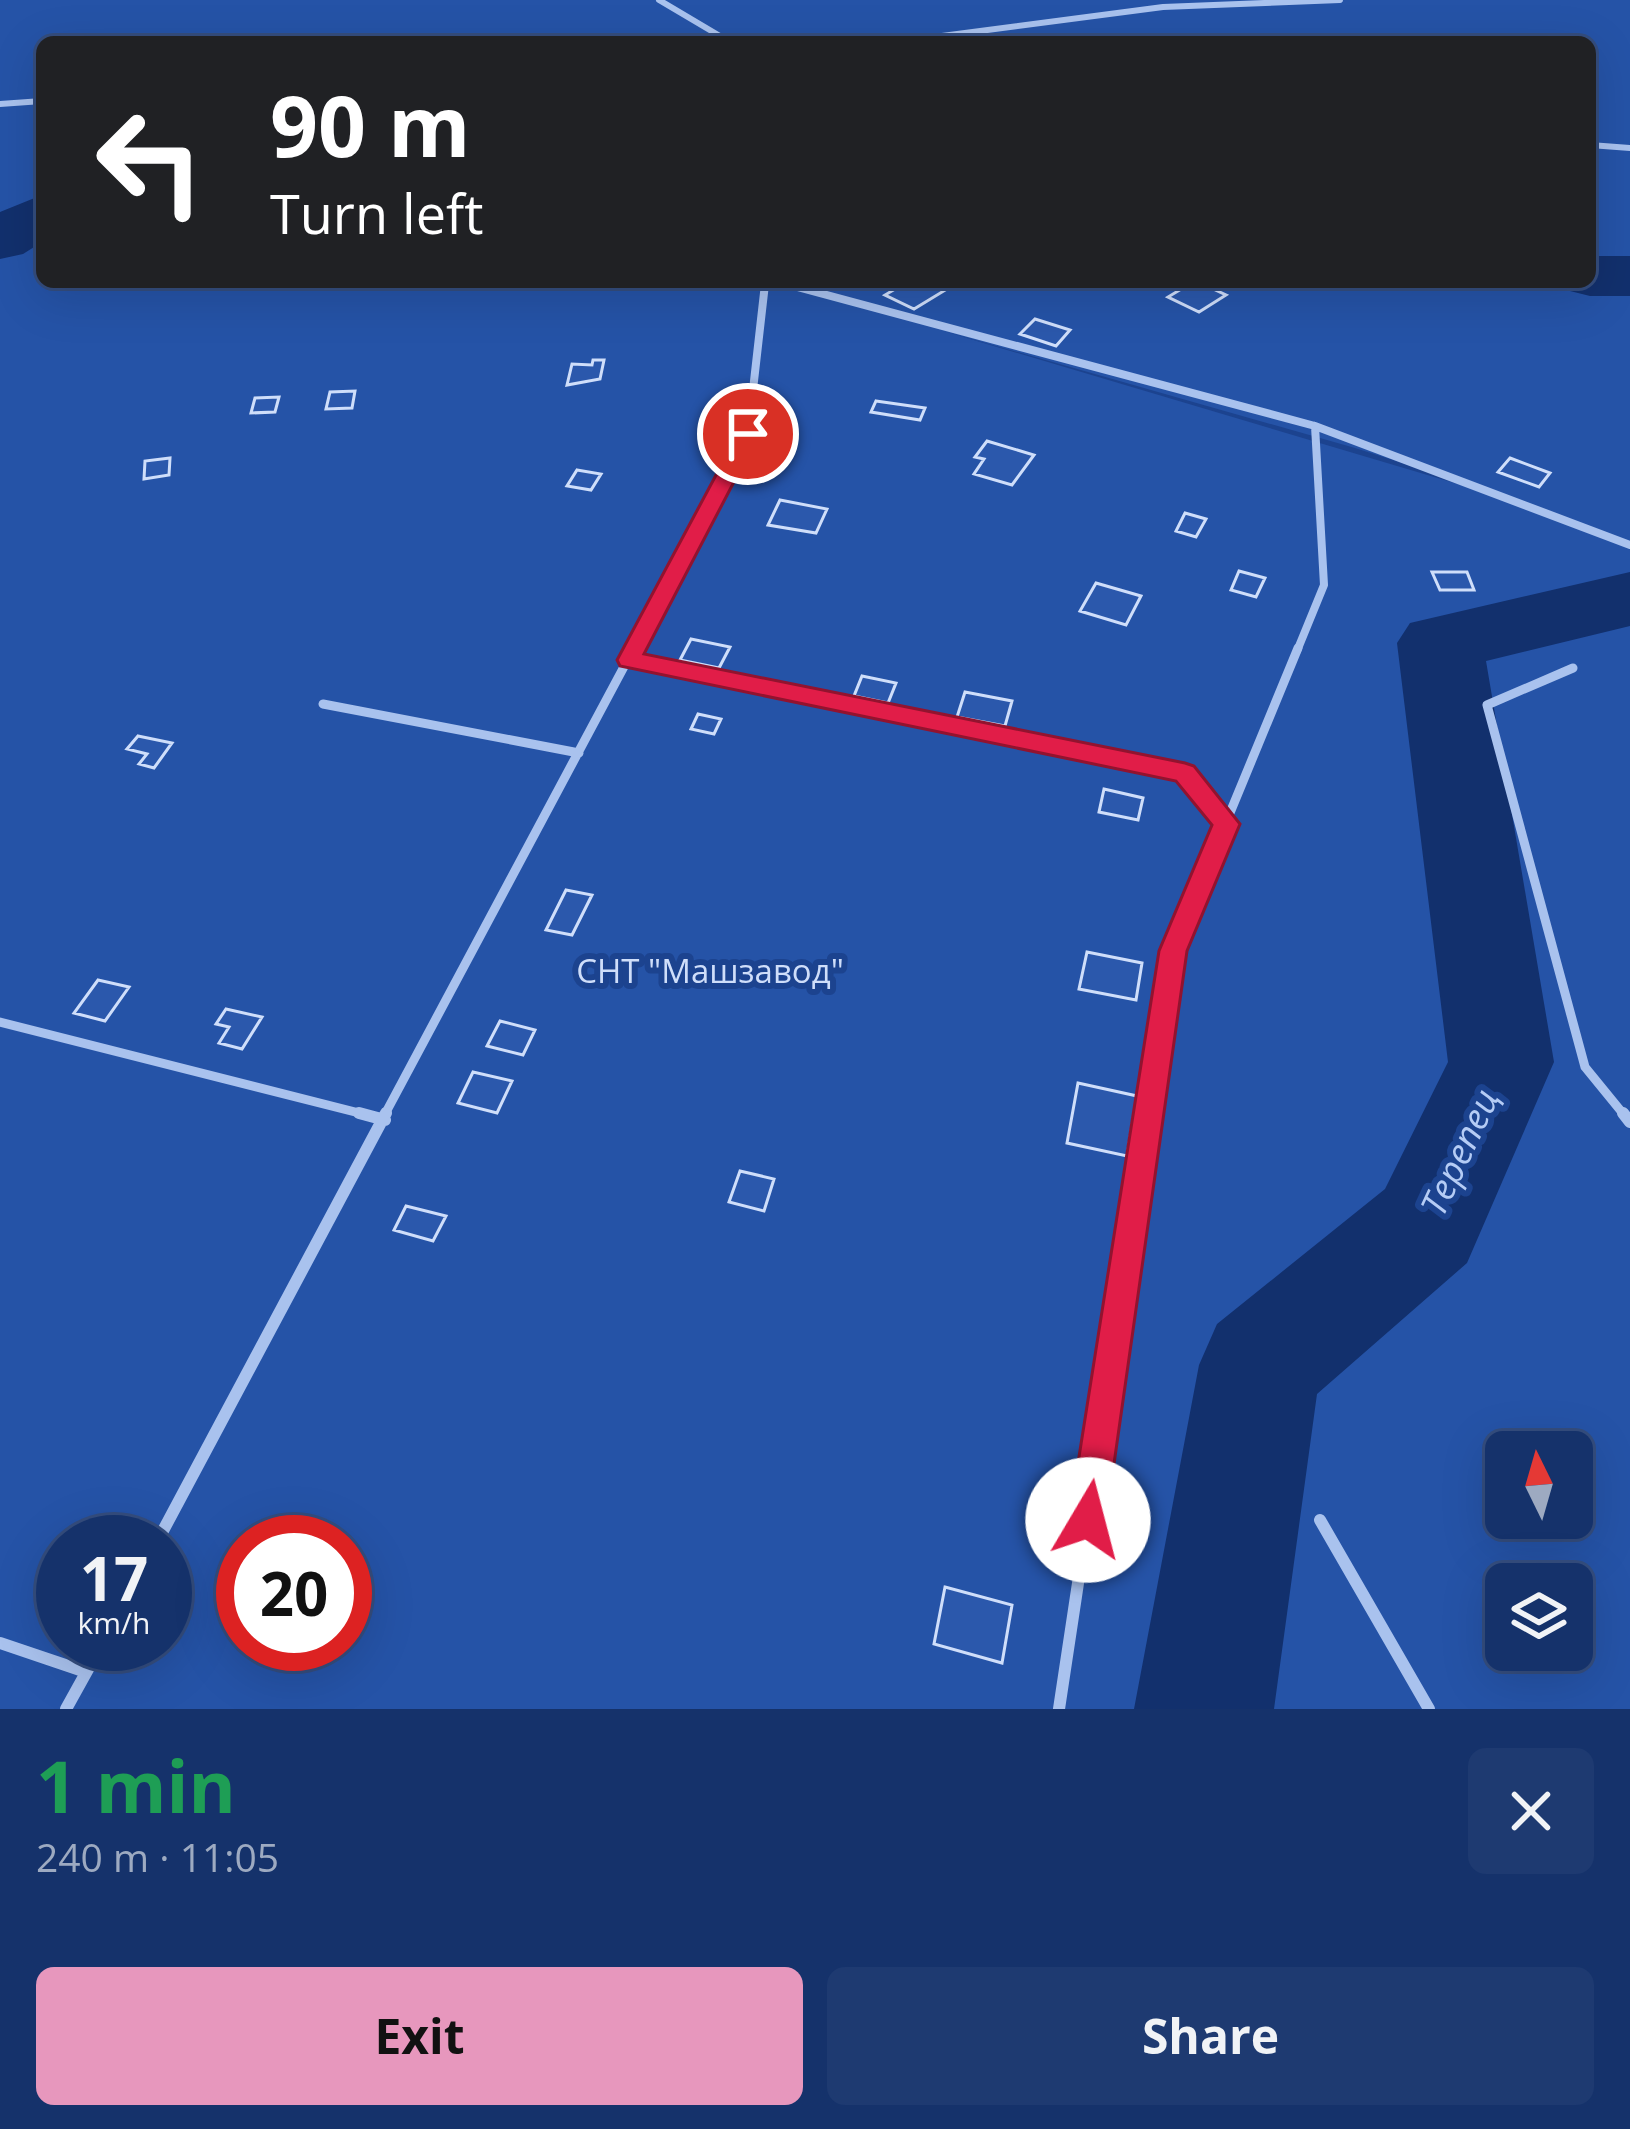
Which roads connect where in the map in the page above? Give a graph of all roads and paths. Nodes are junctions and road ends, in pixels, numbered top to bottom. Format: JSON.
{"nodes":[{"id":1,"x":659,"y":0,"type":"edge"},
{"id":2,"x":1340,"y":0,"type":"edge"},
{"id":3,"x":720,"y":36,"type":"edge"},
{"id":4,"x":942,"y":36,"type":"edge"},
{"id":5,"x":36,"y":101,"type":"edge"},
{"id":6,"x":0,"y":104,"type":"edge"},
{"id":7,"x":1596,"y":146,"type":"edge"},
{"id":8,"x":1630,"y":148,"type":"edge"},
{"id":9,"x":764,"y":288,"type":"edge"},
{"id":10,"x":801,"y":288,"type":"edge"},
{"id":11,"x":1315,"y":426,"type":"junction"},
{"id":12,"x":1630,"y":545,"type":"edge"},
{"id":13,"x":629,"y":660,"type":"junction"},
{"id":14,"x":1573,"y":668,"type":"dead end"},
{"id":15,"x":323,"y":704,"type":"dead end"},
{"id":16,"x":579,"y":753,"type":"junction"},
{"id":17,"x":1226,"y":824,"type":"junction"},
{"id":18,"x":0,"y":1022,"type":"edge"},
{"id":19,"x":385,"y":1120,"type":"junction"},
{"id":20,"x":1630,"y":1122,"type":"edge"},
{"id":21,"x":173,"y":1515,"type":"edge"},
{"id":22,"x":1320,"y":1520,"type":"dead end"},
{"id":23,"x":0,"y":1643,"type":"edge"},
{"id":24,"x":86,"y":1672,"type":"joint"},
{"id":25,"x":66,"y":1709,"type":"edge"},
{"id":26,"x":1059,"y":1709,"type":"edge"},
{"id":27,"x":1429,"y":1709,"type":"edge"}],
"edges":[{"from":1,"to":3,"type":"lane"},
{"from":2,"to":4,"type":"lane"},
{"from":5,"to":6,"type":"lane"},
{"from":7,"to":8,"type":"lane"},
{"from":9,"to":13,"type":"lane"},
{"from":10,"to":11,"type":"lane"},
{"from":11,"to":12,"type":"lane"},
{"from":11,"to":17,"type":"lane"},
{"from":13,"to":16,"type":"lane"},
{"from":13,"to":17,"type":"lane"},
{"from":14,"to":20,"type":"lane"},
{"from":15,"to":16,"type":"lane"},
{"from":16,"to":19,"type":"lane"},
{"from":17,"to":26,"type":"lane"},
{"from":18,"to":19,"type":"lane"},
{"from":19,"to":21,"type":"lane"},
{"from":22,"to":27,"type":"lane"},
{"from":23,"to":24,"type":"lane"},
{"from":24,"to":25,"type":"lane"}]}
